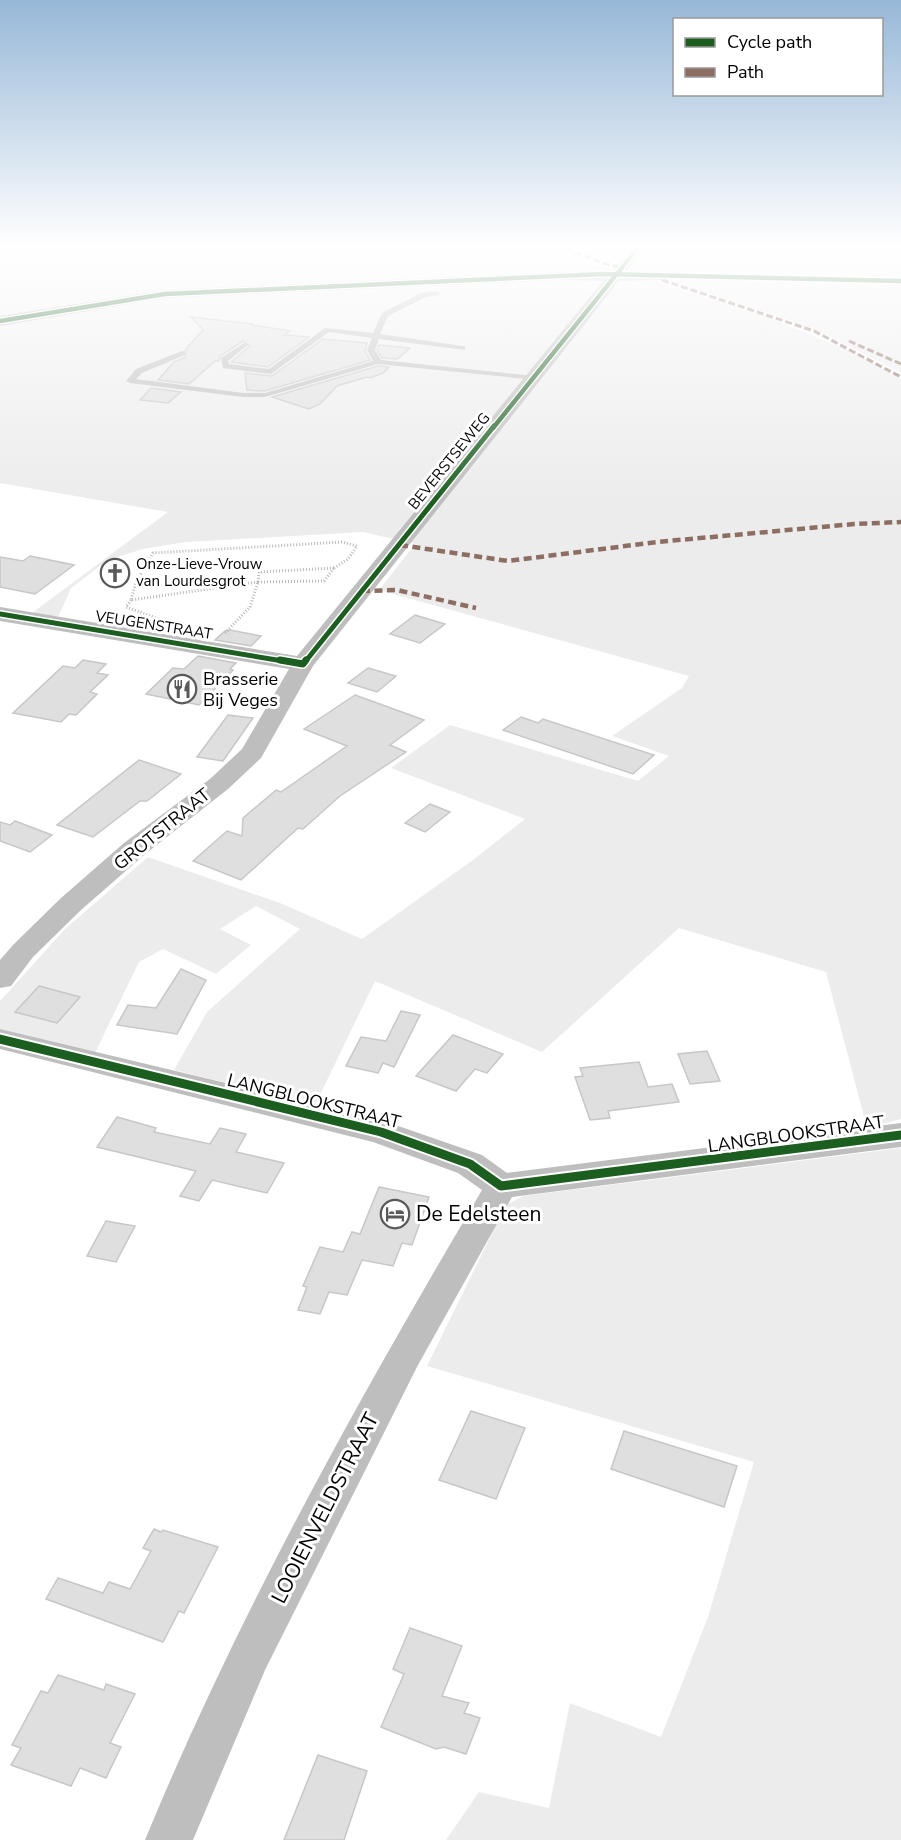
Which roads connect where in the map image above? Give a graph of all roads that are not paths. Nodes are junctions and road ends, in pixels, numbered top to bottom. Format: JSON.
{"nodes":[{"id":1,"x":327,"y":331,"type":"edge"},
{"id":2,"x":335,"y":331,"type":"edge"},
{"id":3,"x":378,"y":331,"type":"edge"},
{"id":4,"x":572,"y":331,"type":"edge"},
{"id":5,"x":376,"y":336,"type":"junction"},
{"id":6,"x":244,"y":345,"type":"dead end"},
{"id":7,"x":462,"y":348,"type":"dead end"},
{"id":8,"x":182,"y":352,"type":"dead end"},
{"id":9,"x":378,"y":362,"type":"junction"},
{"id":10,"x":533,"y":378,"type":"junction"},
{"id":11,"x":0,"y":614,"type":"edge"},
{"id":12,"x":303,"y":664,"type":"junction"},
{"id":13,"x":0,"y":979,"type":"edge"},
{"id":14,"x":0,"y":1039,"type":"edge"},
{"id":15,"x":901,"y":1135,"type":"edge"},
{"id":16,"x":501,"y":1186,"type":"junction"},
{"id":17,"x":169,"y":1840,"type":"edge"}],
"edges":[{"from":1,"to":6,"type":"lane"},
{"from":2,"to":5,"type":"lane"},
{"from":3,"to":5,"type":"lane"},
{"from":4,"to":10,"type":"street","name":"BEVERSTSEWEG"},
{"from":5,"to":7,"type":"lane"},
{"from":5,"to":9,"type":"lane"},
{"from":8,"to":9,"type":"lane"},
{"from":9,"to":10,"type":"lane"},
{"from":10,"to":12,"type":"street","name":"BEVERSTSEWEG"},
{"from":11,"to":12,"type":"street","name":"VEUGENSTRAAT"},
{"from":12,"to":13,"type":"street","name":"GROTSTRAAT"},
{"from":14,"to":16,"type":"street","name":"LANGBLOOKSTRAAT"},
{"from":15,"to":16,"type":"street","name":"LANGBLOOKSTRAAT"},
{"from":16,"to":17,"type":"street","name":"LOOIENVELDSTRAAT"}]}
